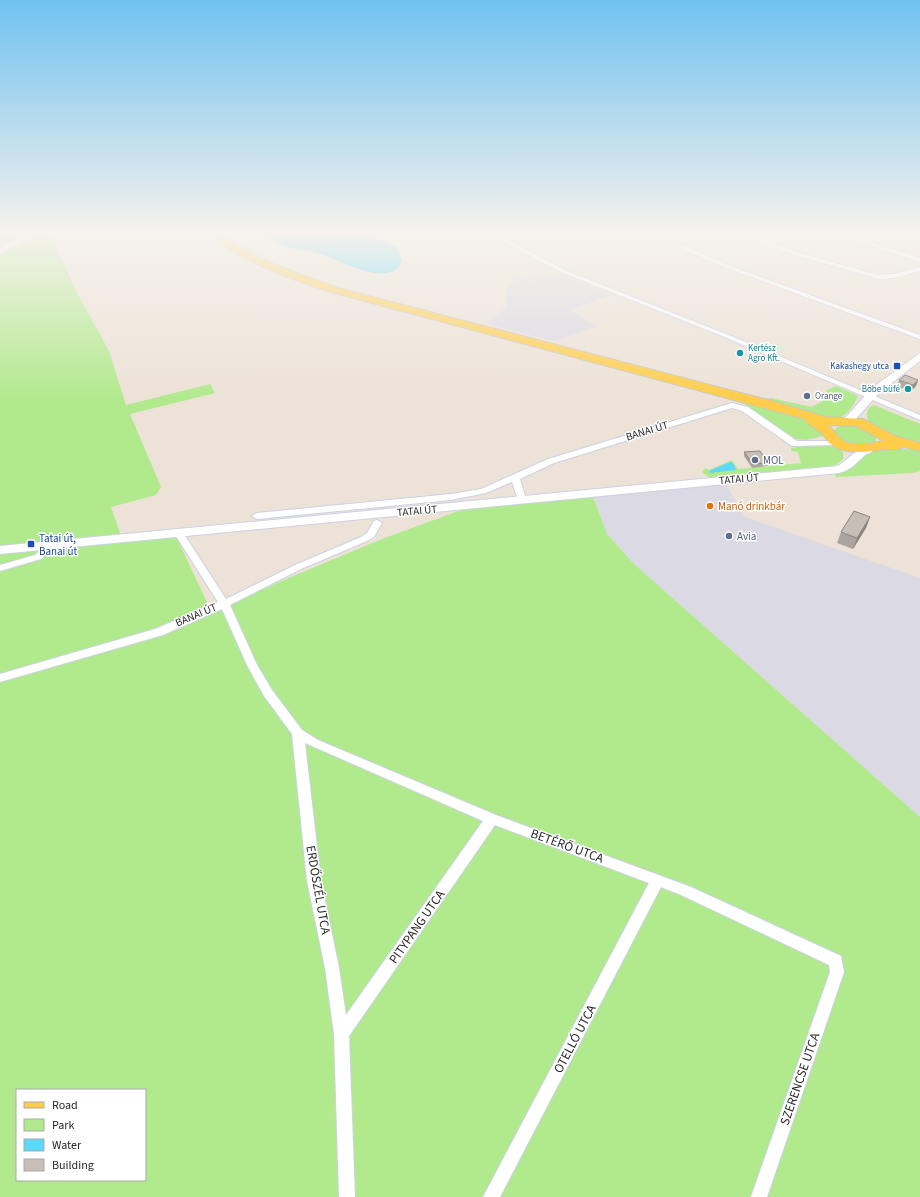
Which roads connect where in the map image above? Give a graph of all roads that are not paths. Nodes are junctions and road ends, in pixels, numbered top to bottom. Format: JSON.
{"nodes":[{"id":1,"x":335,"y":289,"type":"edge"},
{"id":2,"x":608,"y":289,"type":"edge"},
{"id":3,"x":788,"y":289,"type":"edge"},
{"id":4,"x":920,"y":337,"type":"edge"},
{"id":5,"x":920,"y":356,"type":"edge"},
{"id":6,"x":870,"y":397,"type":"junction"},
{"id":7,"x":862,"y":407,"type":"junction"},
{"id":8,"x":920,"y":418,"type":"edge"},
{"id":9,"x":875,"y":429,"type":"junction"},
{"id":10,"x":837,"y":433,"type":"junction"},
{"id":11,"x":873,"y":447,"type":"junction"},
{"id":12,"x":920,"y":448,"type":"edge"},
{"id":13,"x":834,"y":470,"type":"junction"},
{"id":14,"x":515,"y":478,"type":"junction"},
{"id":15,"x":522,"y":500,"type":"junction"},
{"id":16,"x":454,"y":502,"type":"junction"},
{"id":17,"x":257,"y":516,"type":"dead end"},
{"id":18,"x":377,"y":523,"type":"dead end"},
{"id":19,"x":179,"y":533,"type":"junction"},
{"id":20,"x":50,"y":546,"type":"junction"},
{"id":21,"x":0,"y":550,"type":"edge"},
{"id":22,"x":0,"y":568,"type":"edge"},
{"id":23,"x":223,"y":604,"type":"junction"},
{"id":24,"x":0,"y":678,"type":"edge"},
{"id":25,"x":298,"y":733,"type":"junction"},
{"id":26,"x":492,"y":820,"type":"junction"},
{"id":27,"x":658,"y":880,"type":"junction"},
{"id":28,"x":836,"y":961,"type":"joint"},
{"id":29,"x":341,"y":1034,"type":"junction"},
{"id":30,"x":347,"y":1197,"type":"edge"},
{"id":31,"x":491,"y":1197,"type":"edge"},
{"id":32,"x":759,"y":1197,"type":"edge"}],
"edges":[{"from":1,"to":10,"type":"main road"},
{"from":2,"to":6,"type":"street"},
{"from":3,"to":4,"type":"street"},
{"from":5,"to":6,"type":"street"},
{"from":6,"to":7,"type":"street"},
{"from":6,"to":8,"type":"street"},
{"from":7,"to":9,"type":"street"},
{"from":7,"to":10,"type":"street"},
{"from":9,"to":10,"type":"main road"},
{"from":9,"to":11,"type":"main road"},
{"from":9,"to":12,"type":"main road"},
{"from":10,"to":11,"type":"main road"},
{"from":10,"to":13,"type":"street"},
{"from":10,"to":14,"type":"street","name":"BANAI ÚT"},
{"from":11,"to":12,"type":"main road"},
{"from":11,"to":13,"type":"street","name":"TATAI ÚT"},
{"from":13,"to":15,"type":"street","name":"TATAI ÚT"},
{"from":14,"to":15,"type":"street"},
{"from":14,"to":16,"type":"street","name":"TATAI ÚT"},
{"from":15,"to":16,"type":"street","name":"TATAI ÚT"},
{"from":16,"to":17,"type":"street","name":"TATAI ÚT"},
{"from":16,"to":19,"type":"street","name":"TATAI ÚT"},
{"from":18,"to":23,"type":"street","name":"BANAI ÚT"},
{"from":19,"to":20,"type":"street","name":"TATAI ÚT"},
{"from":19,"to":23,"type":"street"},
{"from":20,"to":21,"type":"street","name":"TATAI ÚT"},
{"from":20,"to":22,"type":"street"},
{"from":23,"to":24,"type":"street","name":"BANAI ÚT"},
{"from":23,"to":25,"type":"street"},
{"from":25,"to":26,"type":"street","name":"BETÉRŐ UTCA"},
{"from":25,"to":29,"type":"street","name":"ERDŐSZÉL UTCA"},
{"from":26,"to":27,"type":"street","name":"BETÉRŐ UTCA"},
{"from":26,"to":29,"type":"street","name":"PITYPANG UTCA"},
{"from":27,"to":28,"type":"street","name":"BETÉRŐ UTCA"},
{"from":27,"to":31,"type":"street","name":"OTELLÓ UTCA"},
{"from":28,"to":32,"type":"street","name":"SZERENCSE UTCA"},
{"from":29,"to":30,"type":"street","name":"ERDŐSZÉL UTCA"}]}
